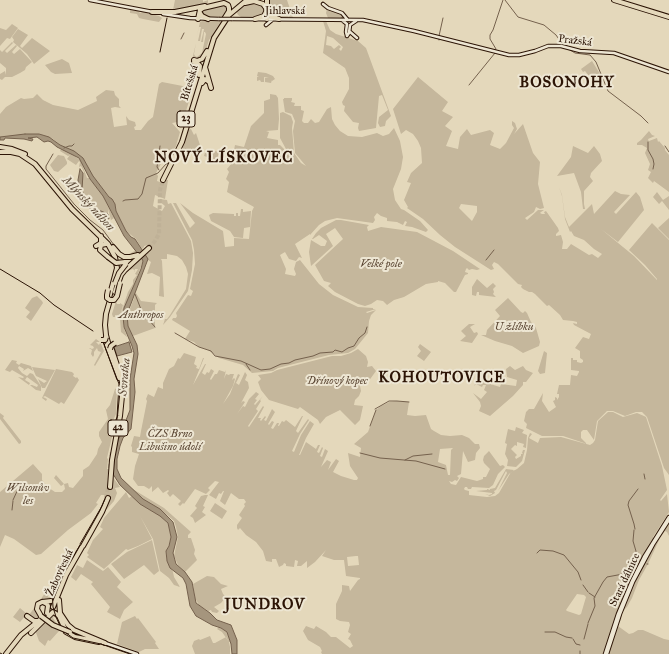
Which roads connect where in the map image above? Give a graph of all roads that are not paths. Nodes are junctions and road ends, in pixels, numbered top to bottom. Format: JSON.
{"nodes":[{"id":1,"x":90,"y":0,"type":"edge"},
{"id":2,"x":228,"y":0,"type":"edge"},
{"id":3,"x":244,"y":0,"type":"edge"},
{"id":4,"x":247,"y":0,"type":"edge"},
{"id":5,"x":267,"y":0,"type":"edge"},
{"id":6,"x":614,"y":0,"type":"edge"},
{"id":7,"x":620,"y":0,"type":"edge"},
{"id":8,"x":323,"y":4,"type":"dead end"},
{"id":9,"x":205,"y":5,"type":"junction"},
{"id":10,"x":328,"y":8,"type":"junction"},
{"id":11,"x":648,"y":10,"type":"junction"},
{"id":12,"x":325,"y":11,"type":"dead end"},
{"id":13,"x":152,"y":12,"type":"junction"},
{"id":14,"x":267,"y":12,"type":"junction"},
{"id":15,"x":200,"y":13,"type":"junction"},
{"id":16,"x":669,"y":16,"type":"edge"},
{"id":17,"x":231,"y":17,"type":"junction"},
{"id":18,"x":198,"y":19,"type":"junction"},
{"id":19,"x":208,"y":19,"type":"junction"},
{"id":20,"x":255,"y":19,"type":"junction"},
{"id":21,"x":267,"y":19,"type":"junction"},
{"id":22,"x":277,"y":19,"type":"junction"},
{"id":23,"x":344,"y":19,"type":"junction"},
{"id":24,"x":221,"y":20,"type":"junction"},
{"id":25,"x":370,"y":21,"type":"junction"},
{"id":26,"x":266,"y":25,"type":"dead end"},
{"id":27,"x":347,"y":31,"type":"junction"},
{"id":28,"x":342,"y":35,"type":"dead end"},
{"id":29,"x":357,"y":38,"type":"dead end"},
{"id":30,"x":478,"y":48,"type":"joint"},
{"id":31,"x":207,"y":53,"type":"junction"},
{"id":32,"x":669,"y":72,"type":"edge"},
{"id":33,"x":199,"y":75,"type":"junction"},
{"id":34,"x":209,"y":82,"type":"junction"},
{"id":35,"x":211,"y":88,"type":"dead end"},
{"id":36,"x":192,"y":110,"type":"junction"},
{"id":37,"x":0,"y":147,"type":"edge"},
{"id":38,"x":0,"y":152,"type":"edge"},
{"id":39,"x":171,"y":161,"type":"junction"},
{"id":40,"x":162,"y":180,"type":"tunnel mouth"},
{"id":41,"x":100,"y":234,"type":"junction"},
{"id":42,"x":107,"y":241,"type":"junction"},
{"id":43,"x":98,"y":248,"type":"junction"},
{"id":44,"x":111,"y":248,"type":"junction"},
{"id":45,"x":146,"y":249,"type":"tunnel mouth"},
{"id":46,"x":106,"y":256,"type":"junction"},
{"id":47,"x":136,"y":257,"type":"junction"},
{"id":48,"x":126,"y":263,"type":"junction"},
{"id":49,"x":116,"y":265,"type":"junction"},
{"id":50,"x":125,"y":270,"type":"junction"},
{"id":51,"x":118,"y":278,"type":"junction"},
{"id":52,"x":112,"y":298,"type":"junction"},
{"id":53,"x":105,"y":328,"type":"junction"},
{"id":54,"x":101,"y":340,"type":"dead end"},
{"id":55,"x":114,"y":343,"type":"dead end"},
{"id":56,"x":109,"y":345,"type":"junction"},
{"id":57,"x":119,"y":376,"type":"junction"},
{"id":58,"x":112,"y":450,"type":"tunnel mouth"},
{"id":59,"x":110,"y":487,"type":"tunnel mouth"},
{"id":60,"x":107,"y":498,"type":"tunnel mouth"},
{"id":61,"x":669,"y":517,"type":"edge"},
{"id":62,"x":639,"y":569,"type":"junction"},
{"id":63,"x":59,"y":591,"type":"junction"},
{"id":64,"x":58,"y":600,"type":"junction"},
{"id":65,"x":43,"y":602,"type":"junction"},
{"id":66,"x":52,"y":609,"type":"junction"},
{"id":67,"x":42,"y":620,"type":"junction"},
{"id":68,"x":29,"y":631,"type":"junction"},
{"id":69,"x":67,"y":631,"type":"junction"},
{"id":70,"x":105,"y":643,"type":"junction"},
{"id":71,"x":8,"y":653,"type":"edge"},
{"id":72,"x":137,"y":654,"type":"edge"},
{"id":73,"x":606,"y":654,"type":"edge"}],
"edges":[{"from":1,"to":13,"type":"main road","name":"Jihlavská"},
{"from":2,"to":9,"type":"highway"},
{"from":3,"to":24,"type":"highway","name":"Bítešská","number":"23"},
{"from":4,"to":17,"type":"highway","name":"Bítešská","number":"23"},
{"from":5,"to":14,"type":"highway"},
{"from":6,"to":11,"type":"highway"},
{"from":7,"to":11,"type":"highway"},
{"from":8,"to":10,"type":"main road"},
{"from":9,"to":13,"type":"highway"},
{"from":9,"to":18,"type":"highway"},
{"from":10,"to":12,"type":"main road"},
{"from":10,"to":23,"type":"main road"},
{"from":11,"to":16,"type":"highway"},
{"from":13,"to":18,"type":"main road","name":"Jihlavská"},
{"from":14,"to":17,"type":"highway"},
{"from":14,"to":20,"type":"highway"},
{"from":14,"to":21,"type":"highway"},
{"from":14,"to":22,"type":"highway"},
{"from":15,"to":18,"type":"highway"},
{"from":15,"to":19,"type":"highway"},
{"from":15,"to":24,"type":"highway"},
{"from":17,"to":20,"type":"main road","name":"Jihlavská"},
{"from":17,"to":24,"type":"main road","name":"Jihlavská","bridge":true},
{"from":17,"to":31,"type":"highway","name":"Bítešská","number":"23"},
{"from":18,"to":19,"type":"main road","name":"Jihlavská"},
{"from":19,"to":24,"type":"main road","name":"Jihlavská"},
{"from":20,"to":21,"type":"main road","name":"Jihlavská"},
{"from":21,"to":22,"type":"main road","name":"Jihlavská"},
{"from":22,"to":23,"type":"main road","name":"Jihlavská"},
{"from":22,"to":26,"type":"main road"},
{"from":23,"to":25,"type":"main road","name":"Jihlavská"},
{"from":23,"to":27,"type":"main road"},
{"from":24,"to":31,"type":"highway","name":"Bítešská","number":"23"},
{"from":25,"to":27,"type":"main road"},
{"from":25,"to":30,"type":"main road","name":"Jihlavská"},
{"from":27,"to":28,"type":"main road"},
{"from":27,"to":29,"type":"main road"},
{"from":30,"to":32,"type":"main road","name":"Pražská"},
{"from":31,"to":33,"type":"highway","name":"Bítešská","number":"23"},
{"from":31,"to":33,"type":"highway"},
{"from":31,"to":34,"type":"highway"},
{"from":31,"to":36,"type":"highway","name":"Bítešská","number":"23"},
{"from":33,"to":39,"type":"highway","name":"Bítešská","number":"23"},
{"from":34,"to":35,"type":"highway"},
{"from":34,"to":36,"type":"highway"},
{"from":36,"to":39,"type":"highway","name":"Bítešská","number":"23"},
{"from":37,"to":42,"type":"highway","number":"42"},
{"from":38,"to":41,"type":"highway","number":"42"},
{"from":39,"to":40,"type":"highway","name":"Bítešská","number":"23"},
{"from":41,"to":43,"type":"highway"},
{"from":41,"to":44,"type":"highway","number":"42"},
{"from":42,"to":43,"type":"highway"},
{"from":42,"to":44,"type":"highway"},
{"from":42,"to":46,"type":"highway"},
{"from":42,"to":47,"type":"highway"},
{"from":42,"to":51,"type":"highway","number":"42"},
{"from":43,"to":46,"type":"highway"},
{"from":44,"to":49,"type":"highway","number":"42"},
{"from":45,"to":47,"type":"highway"},
{"from":46,"to":48,"type":"highway","bridge":true},
{"from":47,"to":48,"type":"highway"},
{"from":47,"to":50,"type":"highway"},
{"from":48,"to":51,"type":"highway","bridge":true},
{"from":49,"to":52,"type":"highway","number":"42"},
{"from":49,"to":52,"type":"highway","number":"42","bridge":true},
{"from":50,"to":51,"type":"highway","number":"42"},
{"from":50,"to":52,"type":"highway"},
{"from":51,"to":52,"type":"highway","number":"42"},
{"from":51,"to":52,"type":"highway","number":"42","bridge":true},
{"from":52,"to":53,"type":"highway","number":"42"},
{"from":52,"to":53,"type":"highway"},
{"from":52,"to":56,"type":"highway","number":"42"},
{"from":53,"to":56,"type":"highway"},
{"from":54,"to":56,"type":"highway","bridge":true},
{"from":55,"to":56,"type":"highway","bridge":true},
{"from":56,"to":57,"type":"highway","number":"42"},
{"from":56,"to":57,"type":"highway","number":"42"},
{"from":56,"to":59,"type":"highway","number":"42"},
{"from":57,"to":58,"type":"highway","number":"42"},
{"from":60,"to":63,"type":"highway","name":"Žabovřeská"},
{"from":61,"to":62,"type":"main road","name":"Stará dálnice"},
{"from":61,"to":62,"type":"main road","name":"Stará dálnice"},
{"from":62,"to":73,"type":"main road","name":"Stará dálnice"},
{"from":63,"to":64,"type":"highway"},
{"from":63,"to":66,"type":"highway"},
{"from":63,"to":66,"type":"highway","name":"Žabovřeská"},
{"from":64,"to":66,"type":"highway"},
{"from":64,"to":70,"type":"highway"},
{"from":65,"to":66,"type":"highway"},
{"from":65,"to":66,"type":"highway"},
{"from":65,"to":67,"type":"highway"},
{"from":66,"to":67,"type":"highway","name":"Žabovřeská"},
{"from":66,"to":69,"type":"highway"},
{"from":67,"to":68,"type":"highway","name":"Žabovřeská"},
{"from":67,"to":68,"type":"highway"},
{"from":67,"to":69,"type":"highway","bridge":true},
{"from":68,"to":71,"type":"highway"},
{"from":69,"to":70,"type":"highway"},
{"from":70,"to":72,"type":"main road"}]}
